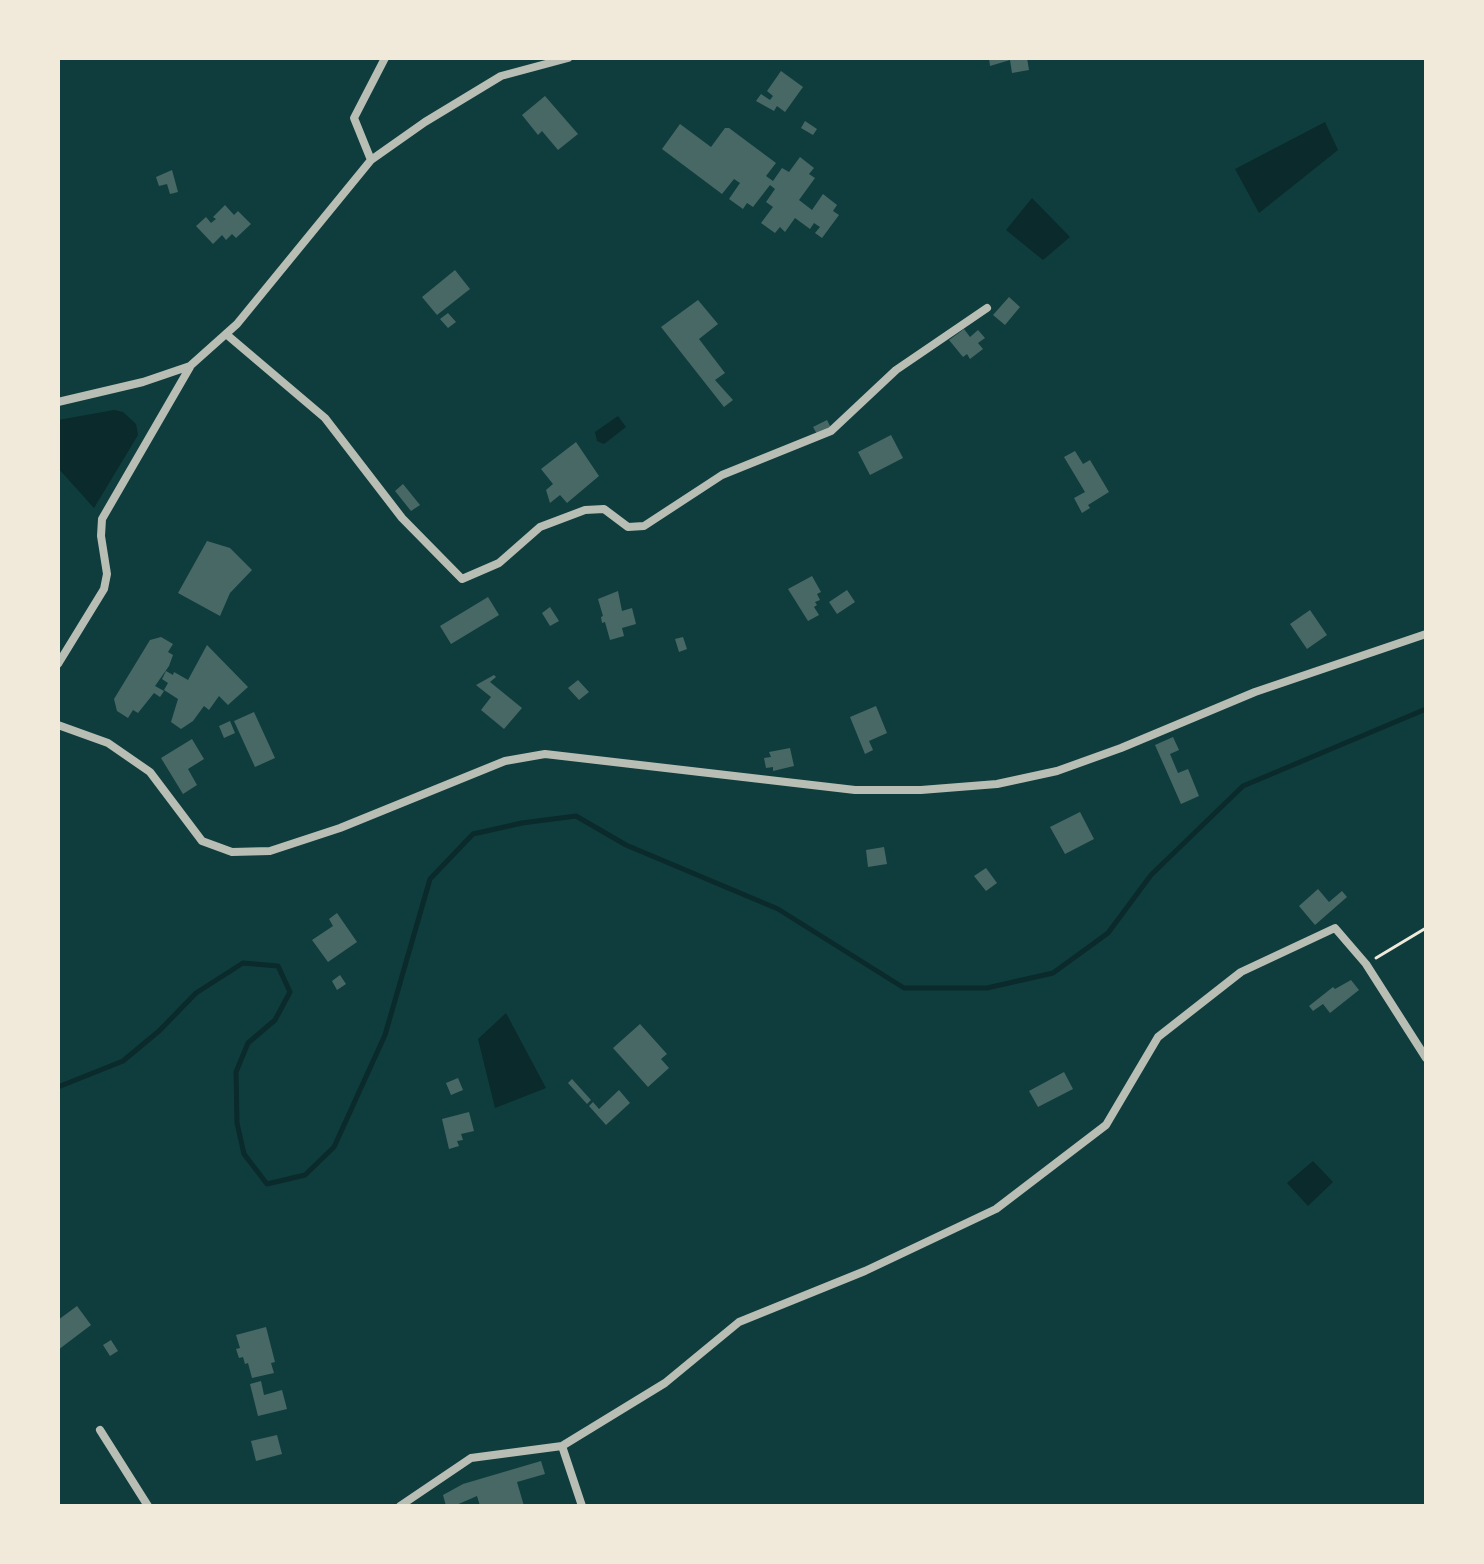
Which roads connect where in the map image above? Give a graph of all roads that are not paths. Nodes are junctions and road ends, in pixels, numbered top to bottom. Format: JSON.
{"nodes":[{"id":1,"x":385,"y":58,"type":"edge"},
{"id":2,"x":568,"y":58,"type":"edge"},
{"id":3,"x":371,"y":160,"type":"junction"},
{"id":4,"x":987,"y":308,"type":"dead end"},
{"id":5,"x":226,"y":334,"type":"junction"},
{"id":6,"x":190,"y":366,"type":"junction"},
{"id":7,"x":58,"y":402,"type":"edge"},
{"id":8,"x":1426,"y":634,"type":"edge"},
{"id":9,"x":58,"y":664,"type":"edge"},
{"id":10,"x":58,"y":725,"type":"edge"},
{"id":11,"x":1426,"y":1058,"type":"edge"},
{"id":12,"x":100,"y":1430,"type":"dead end"},
{"id":13,"x":562,"y":1446,"type":"junction"},
{"id":14,"x":148,"y":1506,"type":"edge"},
{"id":15,"x":400,"y":1506,"type":"edge"},
{"id":16,"x":582,"y":1506,"type":"edge"}],
"edges":[{"from":1,"to":3,"type":"street"},
{"from":2,"to":3,"type":"street"},
{"from":3,"to":5,"type":"street"},
{"from":4,"to":5,"type":"street"},
{"from":5,"to":6,"type":"street"},
{"from":6,"to":7,"type":"street"},
{"from":6,"to":9,"type":"street"},
{"from":8,"to":10,"type":"street"},
{"from":11,"to":13,"type":"street"},
{"from":12,"to":14,"type":"street"},
{"from":13,"to":15,"type":"street"},
{"from":13,"to":16,"type":"street"}]}
